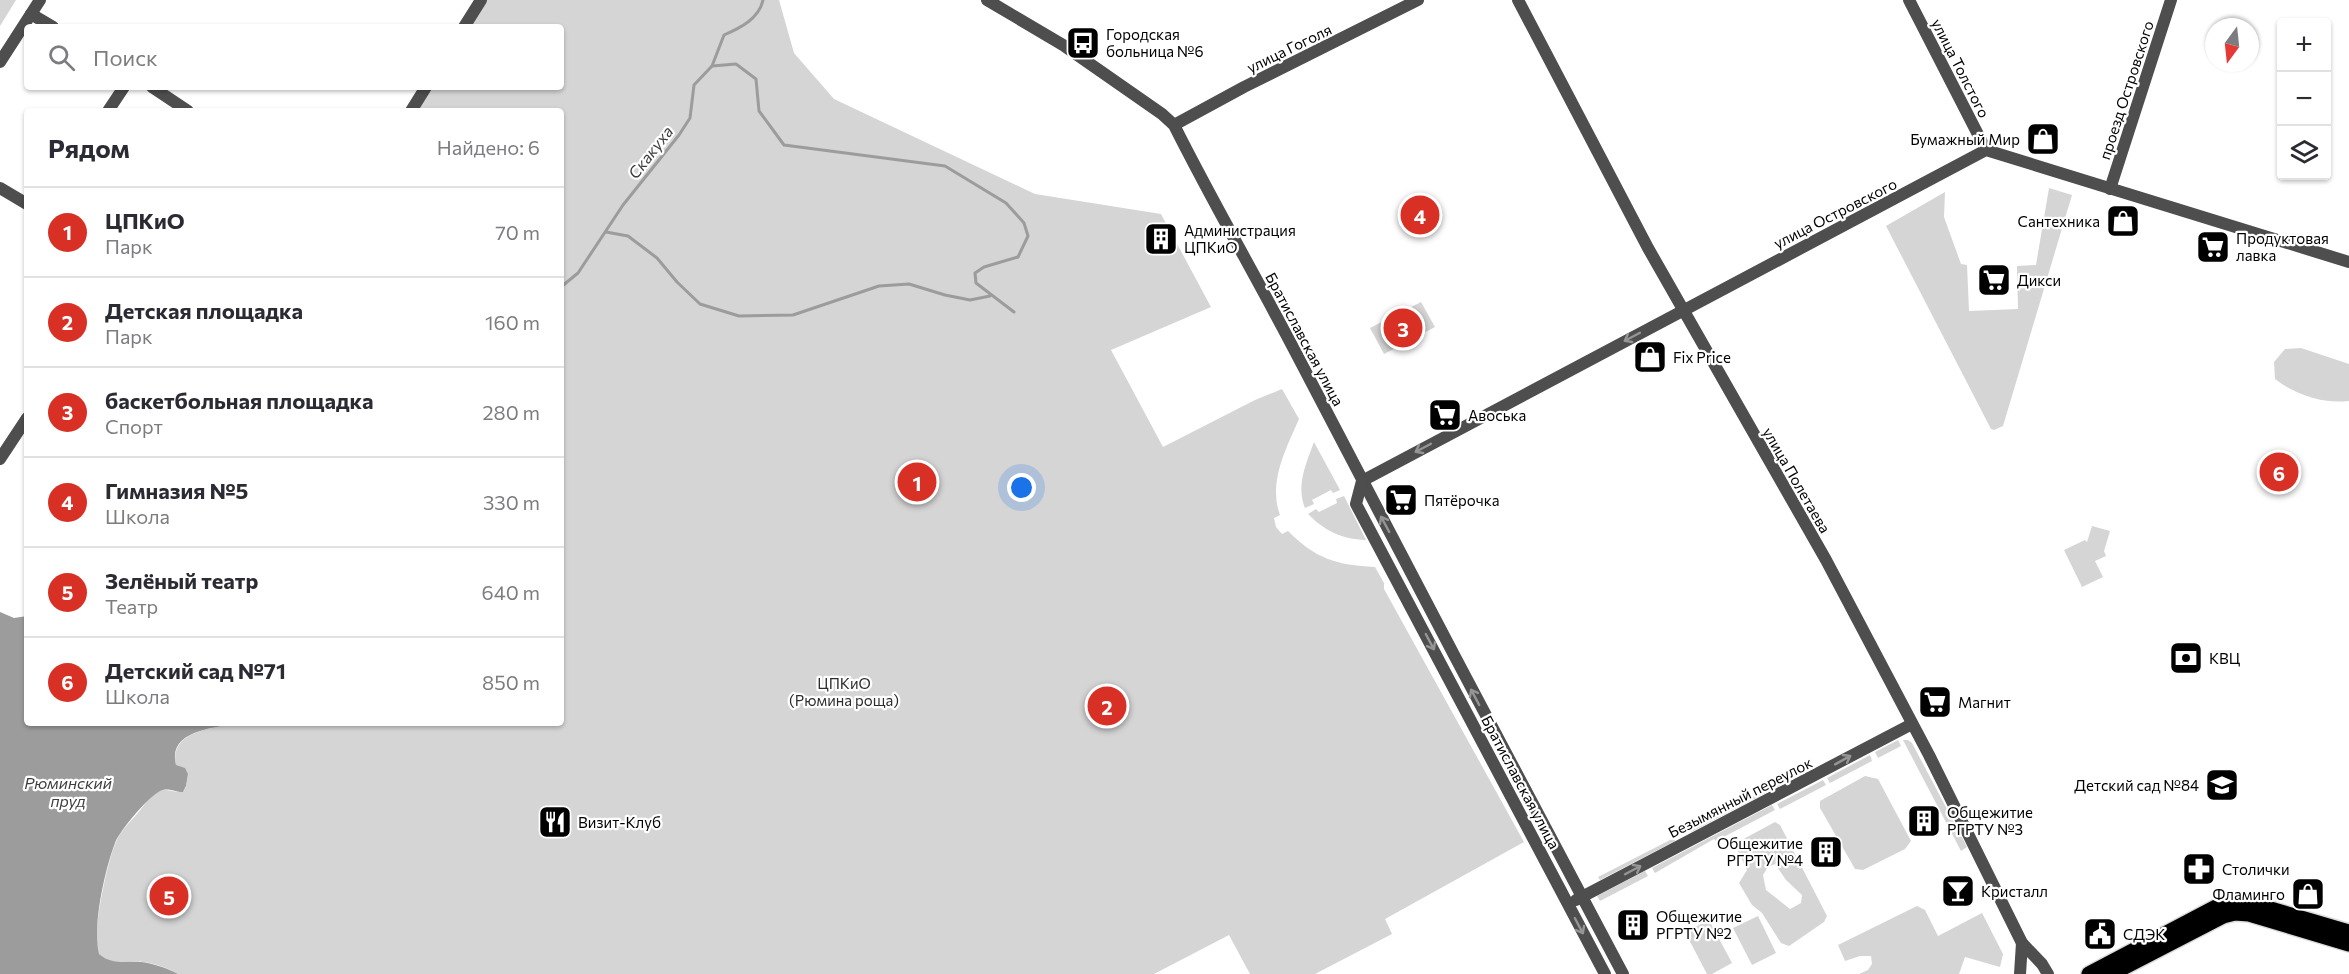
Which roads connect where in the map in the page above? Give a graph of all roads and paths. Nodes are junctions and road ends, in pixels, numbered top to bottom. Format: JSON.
{"nodes":[{"id":1,"x":40,"y":0,"type":"edge"},
{"id":2,"x":481,"y":0,"type":"edge"},
{"id":3,"x":987,"y":0,"type":"edge"},
{"id":4,"x":1418,"y":0,"type":"edge"},
{"id":5,"x":1518,"y":0,"type":"edge"},
{"id":6,"x":1909,"y":0,"type":"edge"},
{"id":7,"x":2171,"y":0,"type":"edge"},
{"id":8,"x":31,"y":14,"type":"junction"},
{"id":9,"x":25,"y":24,"type":"edge"},
{"id":10,"x":48,"y":24,"type":"edge"},
{"id":11,"x":466,"y":24,"type":"edge"},
{"id":12,"x":24,"y":25,"type":"edge"},
{"id":13,"x":0,"y":62,"type":"edge"},
{"id":14,"x":121,"y":90,"type":"edge"},
{"id":15,"x":156,"y":90,"type":"edge"},
{"id":16,"x":424,"y":90,"type":"edge"},
{"id":17,"x":110,"y":108,"type":"edge"},
{"id":18,"x":184,"y":108,"type":"edge"},
{"id":19,"x":413,"y":108,"type":"edge"},
{"id":20,"x":1174,"y":126,"type":"junction"},
{"id":21,"x":1986,"y":150,"type":"junction"},
{"id":22,"x":0,"y":188,"type":"edge"},
{"id":23,"x":2110,"y":189,"type":"junction"},
{"id":24,"x":24,"y":202,"type":"edge"},
{"id":25,"x":2349,"y":262,"type":"edge"},
{"id":26,"x":1684,"y":310,"type":"junction"},
{"id":27,"x":24,"y":423,"type":"edge"},
{"id":28,"x":0,"y":459,"type":"edge"},
{"id":29,"x":1362,"y":481,"type":"junction"},
{"id":30,"x":1912,"y":724,"type":"junction"},
{"id":31,"x":1581,"y":897,"type":"junction"},
{"id":32,"x":1568,"y":905,"type":"junction"},
{"id":33,"x":2349,"y":932,"type":"edge"},
{"id":34,"x":2022,"y":943,"type":"junction"},
{"id":35,"x":2349,"y":944,"type":"edge"},
{"id":36,"x":1605,"y":974,"type":"edge"},
{"id":37,"x":1623,"y":974,"type":"edge"},
{"id":38,"x":2020,"y":974,"type":"edge"},
{"id":39,"x":2048,"y":974,"type":"edge"},
{"id":40,"x":2089,"y":974,"type":"edge"},
{"id":41,"x":2111,"y":974,"type":"edge"}],
"edges":[{"from":1,"to":8,"type":"street"},
{"from":2,"to":11,"type":"street"},
{"from":3,"to":20,"type":"street","name":"Братиславская улица"},
{"from":4,"to":20,"type":"street","name":"улица Гоголя"},
{"from":5,"to":26,"type":"street","name":"улица Полетаева"},
{"from":6,"to":21,"type":"street","name":"улица Толстого"},
{"from":7,"to":23,"type":"street","name":"проезд Островского"},
{"from":8,"to":9,"type":"street"},
{"from":8,"to":10,"type":"street"},
{"from":12,"to":13,"type":"street"},
{"from":14,"to":17,"type":"street"},
{"from":15,"to":18,"type":"street"},
{"from":16,"to":19,"type":"street"},
{"from":20,"to":29,"type":"street","name":"Братиславская улица"},
{"from":21,"to":23,"type":"street"},
{"from":21,"to":26,"type":"street","name":"улица Островского"},
{"from":22,"to":24,"type":"street"},
{"from":23,"to":25,"type":"street"},
{"from":26,"to":29,"type":"street","name":"улица Островского","one_way":true},
{"from":26,"to":30,"type":"street","name":"улица Полетаева"},
{"from":27,"to":28,"type":"street"},
{"from":31,"to":29,"type":"street","name":"Братиславская улица","one_way":true},
{"from":29,"to":32,"type":"street","name":"Братиславская улица","one_way":true},
{"from":31,"to":30,"type":"street","name":"Безымянный переулок","one_way":true},
{"from":30,"to":34,"type":"street","name":"улица Полетаева"},
{"from":31,"to":32,"type":"street"},
{"from":31,"to":37,"type":"street","name":"Братиславская улица"},
{"from":32,"to":36,"type":"street","name":"Братиславская улица","one_way":true},
{"from":33,"to":40,"type":"main road"},
{"from":34,"to":38,"type":"street"},
{"from":34,"to":39,"type":"street","name":"улица Полетаева"},
{"from":35,"to":41,"type":"main road"}]}
